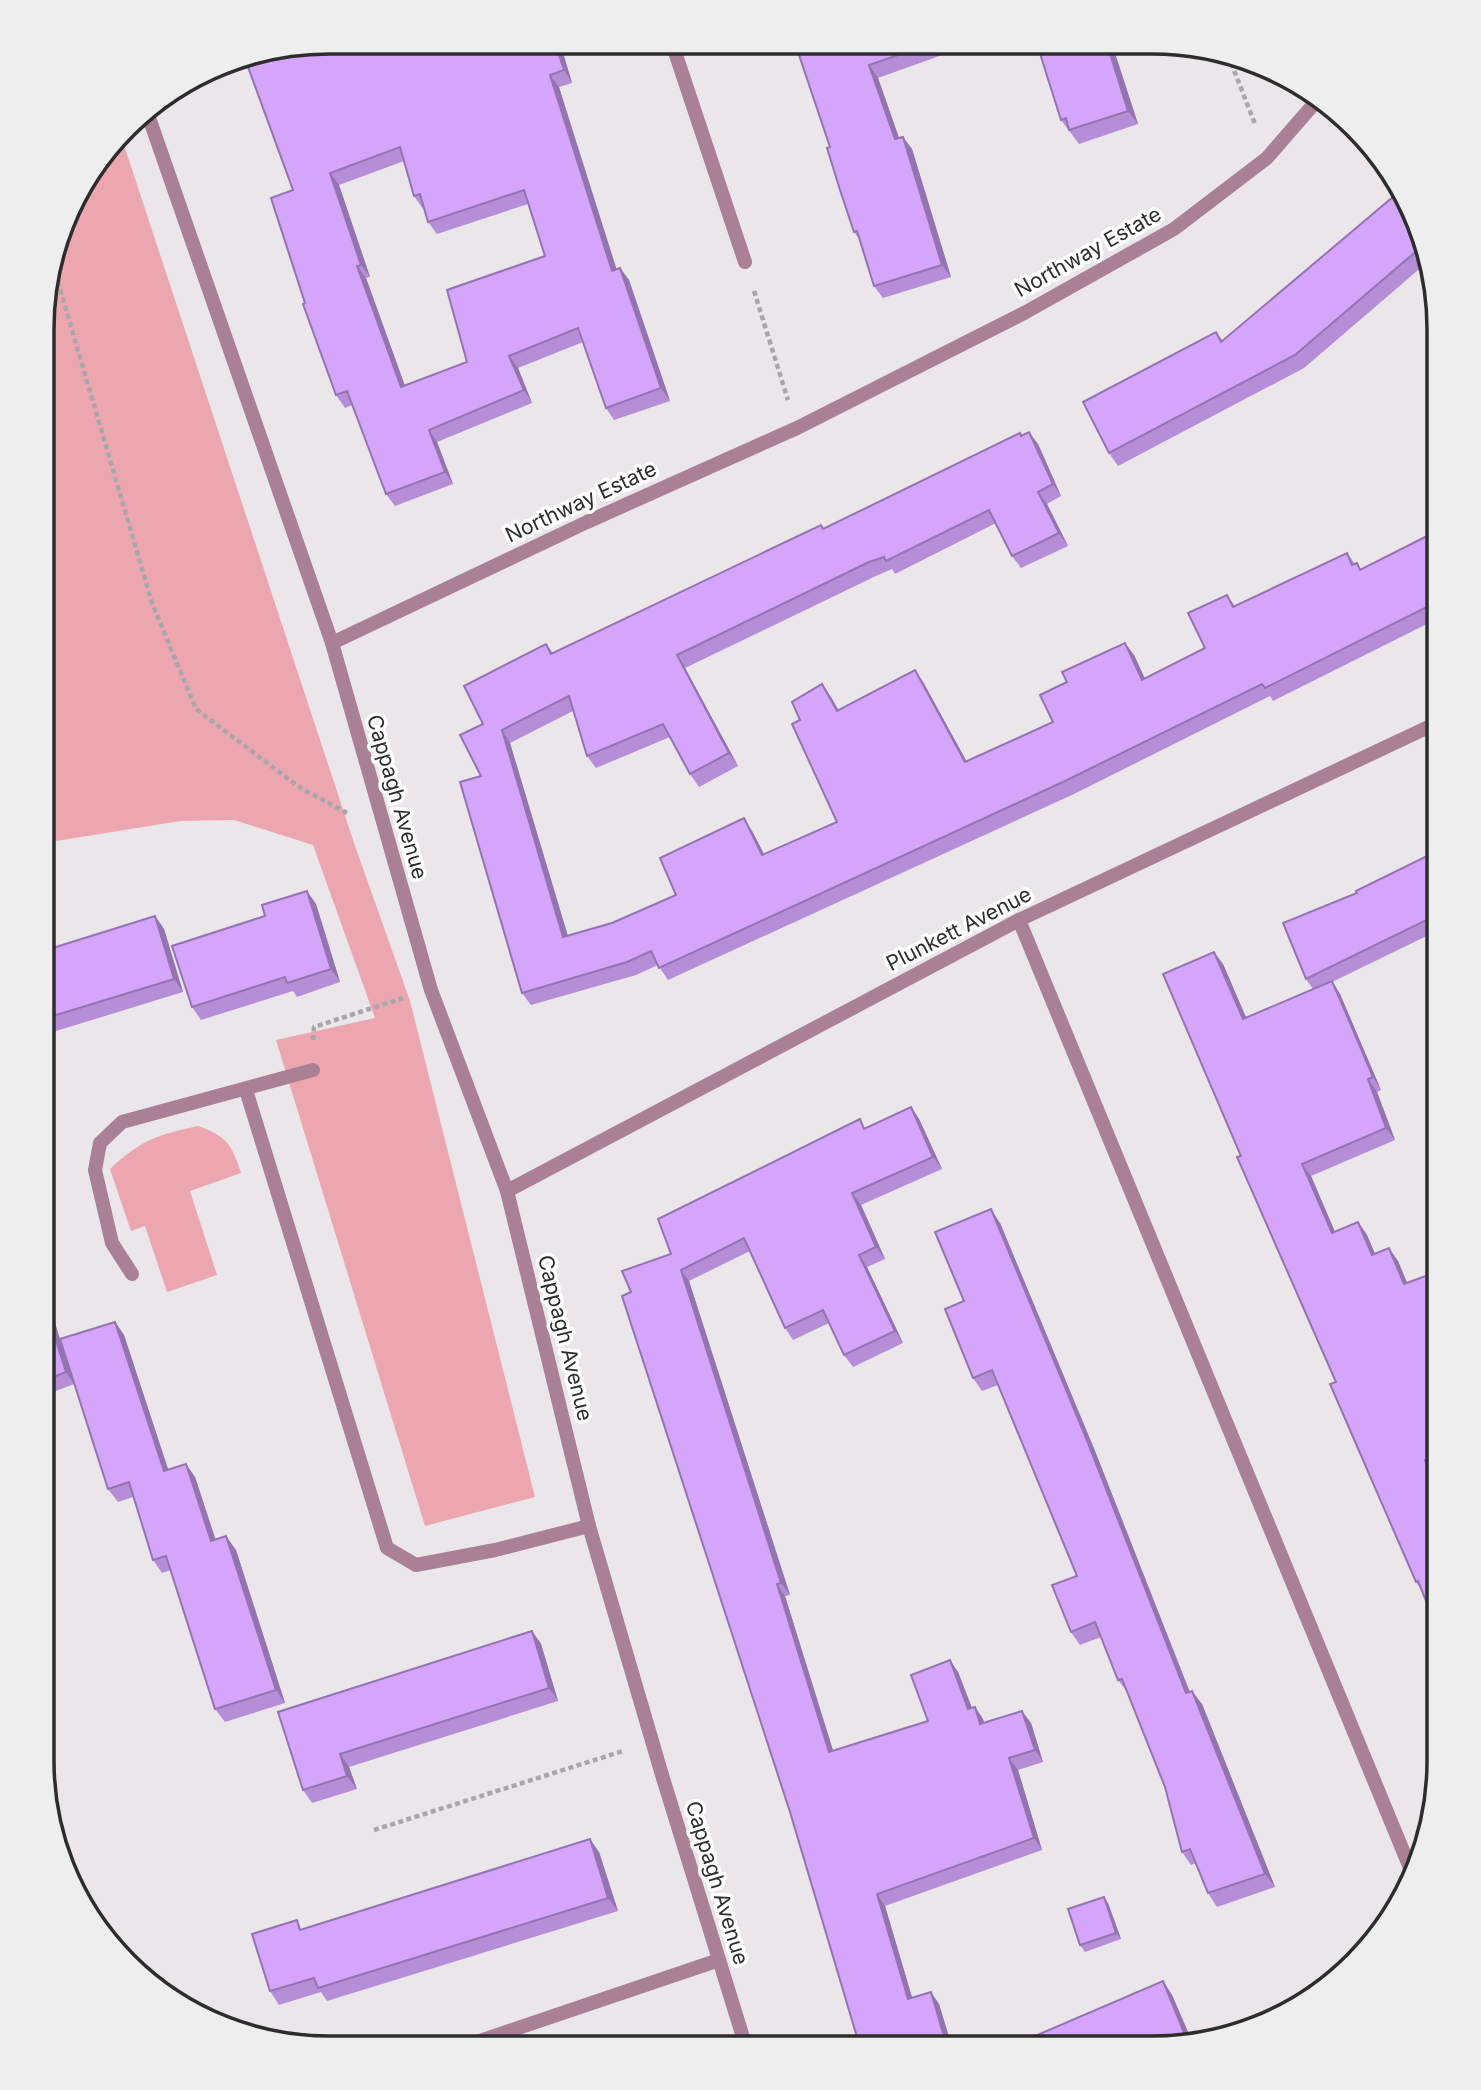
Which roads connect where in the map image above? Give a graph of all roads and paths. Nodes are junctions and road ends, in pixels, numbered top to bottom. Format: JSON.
{"nodes":[{"id":1,"x":675,"y":54,"type":"edge"},
{"id":2,"x":1232,"y":67,"type":"edge"},
{"id":3,"x":1312,"y":106,"type":"edge"},
{"id":4,"x":150,"y":120,"type":"edge"},
{"id":5,"x":1267,"y":158,"type":"junction"},
{"id":6,"x":745,"y":262,"type":"joint"},
{"id":7,"x":59,"y":284,"type":"edge"},
{"id":8,"x":797,"y":428,"type":"junction"},
{"id":9,"x":332,"y":643,"type":"junction"},
{"id":10,"x":1427,"y":728,"type":"edge"},
{"id":11,"x":386,"y":835,"type":"junction"},
{"id":12,"x":1019,"y":920,"type":"junction"},
{"id":13,"x":430,"y":990,"type":"junction"},
{"id":14,"x":313,"y":1070,"type":"joint"},
{"id":15,"x":246,"y":1090,"type":"junction"},
{"id":16,"x":507,"y":1191,"type":"junction"},
{"id":17,"x":132,"y":1274,"type":"dead end"},
{"id":18,"x":589,"y":1526,"type":"junction"},
{"id":19,"x":652,"y":1741,"type":"junction"},
{"id":20,"x":374,"y":1830,"type":"dead end"},
{"id":21,"x":1408,"y":1862,"type":"edge"},
{"id":22,"x":719,"y":1960,"type":"junction"},
{"id":23,"x":495,"y":2036,"type":"edge"},
{"id":24,"x":743,"y":2036,"type":"edge"}],
"edges":[{"from":1,"to":6,"type":"street"},
{"from":2,"to":5,"type":"path"},
{"from":3,"to":5,"type":"street","name":"Northway Estate"},
{"from":4,"to":9,"type":"street"},
{"from":5,"to":8,"type":"street","name":"Northway Estate"},
{"from":6,"to":8,"type":"path"},
{"from":7,"to":11,"type":"path"},
{"from":8,"to":9,"type":"street","name":"Northway Estate"},
{"from":9,"to":11,"type":"street","name":"Cappagh Avenue"},
{"from":10,"to":12,"type":"street","name":"Plunkett Avenue"},
{"from":11,"to":13,"type":"street","name":"Cappagh Avenue"},
{"from":12,"to":16,"type":"street","name":"Plunkett Avenue"},
{"from":12,"to":21,"type":"street"},
{"from":13,"to":14,"type":"path"},
{"from":13,"to":16,"type":"street","name":"Cappagh Avenue"},
{"from":14,"to":15,"type":"street"},
{"from":15,"to":17,"type":"street"},
{"from":15,"to":18,"type":"street"},
{"from":16,"to":18,"type":"street","name":"Cappagh Avenue"},
{"from":18,"to":19,"type":"street","name":"Cappagh Avenue"},
{"from":19,"to":20,"type":"path"},
{"from":19,"to":22,"type":"street","name":"Cappagh Avenue"},
{"from":22,"to":23,"type":"street"},
{"from":22,"to":24,"type":"street","name":"Cappagh Avenue"}]}
